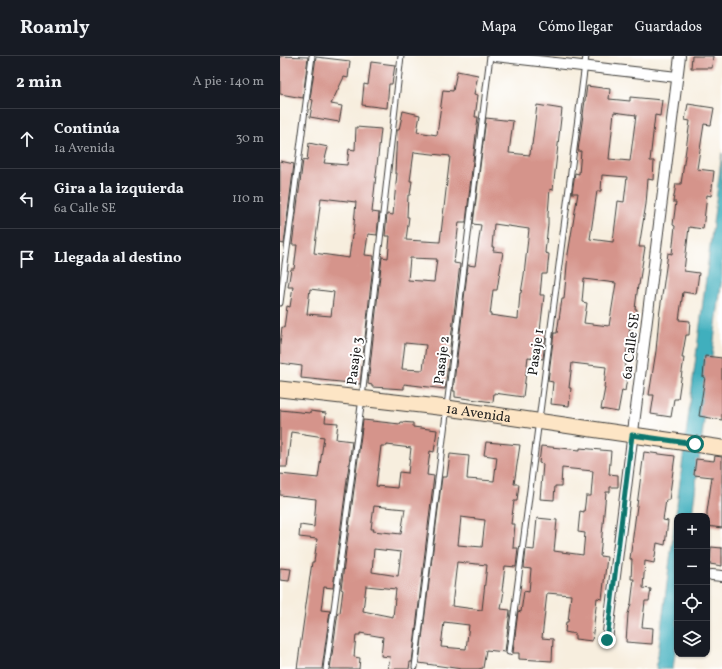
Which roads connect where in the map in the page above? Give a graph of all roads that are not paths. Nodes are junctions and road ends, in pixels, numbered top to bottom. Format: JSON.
{"nodes":[{"id":1,"x":312,"y":56,"type":"edge"},
{"id":2,"x":402,"y":56,"type":"edge"},
{"id":3,"x":490,"y":56,"type":"edge"},
{"id":4,"x":495,"y":56,"type":"edge"},
{"id":5,"x":680,"y":56,"type":"edge"},
{"id":6,"x":585,"y":61,"type":"edge"},
{"id":7,"x":677,"y":77,"type":"junction"},
{"id":8,"x":280,"y":303,"type":"edge"},
{"id":9,"x":280,"y":389,"type":"edge"},
{"id":10,"x":362,"y":398,"type":"junction"},
{"id":11,"x":447,"y":408,"type":"junction"},
{"id":12,"x":538,"y":421,"type":"junction"},
{"id":13,"x":632,"y":435,"type":"junction"},
{"id":14,"x":722,"y":448,"type":"edge"},
{"id":15,"x":607,"y":640,"type":"dead end"},
{"id":16,"x":509,"y":652,"type":"dead end"},
{"id":17,"x":415,"y":667,"type":"dead end"},
{"id":18,"x":326,"y":669,"type":"edge"}],
"edges":[{"from":1,"to":8,"type":"lane"},
{"from":2,"to":10,"type":"lane","name":"Pasaje 3"},
{"from":3,"to":11,"type":"lane","name":"Pasaje 2"},
{"from":4,"to":6,"type":"street"},
{"from":5,"to":7,"type":"street","name":"6a Calle SE"},
{"from":6,"to":7,"type":"street"},
{"from":6,"to":12,"type":"lane","name":"Pasaje 1"},
{"from":7,"to":13,"type":"street","name":"6a Calle SE"},
{"from":9,"to":10,"type":"street","name":"1a Avenida"},
{"from":10,"to":11,"type":"street","name":"1a Avenida"},
{"from":10,"to":18,"type":"lane","name":"Pasaje 3"},
{"from":11,"to":12,"type":"street","name":"1a Avenida"},
{"from":11,"to":17,"type":"lane","name":"Pasaje 2"},
{"from":12,"to":13,"type":"street","name":"1a Avenida"},
{"from":12,"to":16,"type":"lane","name":"Pasaje 1"},
{"from":13,"to":14,"type":"street","name":"1a Avenida"},
{"from":13,"to":15,"type":"street","name":"6a Calle SE"}]}
